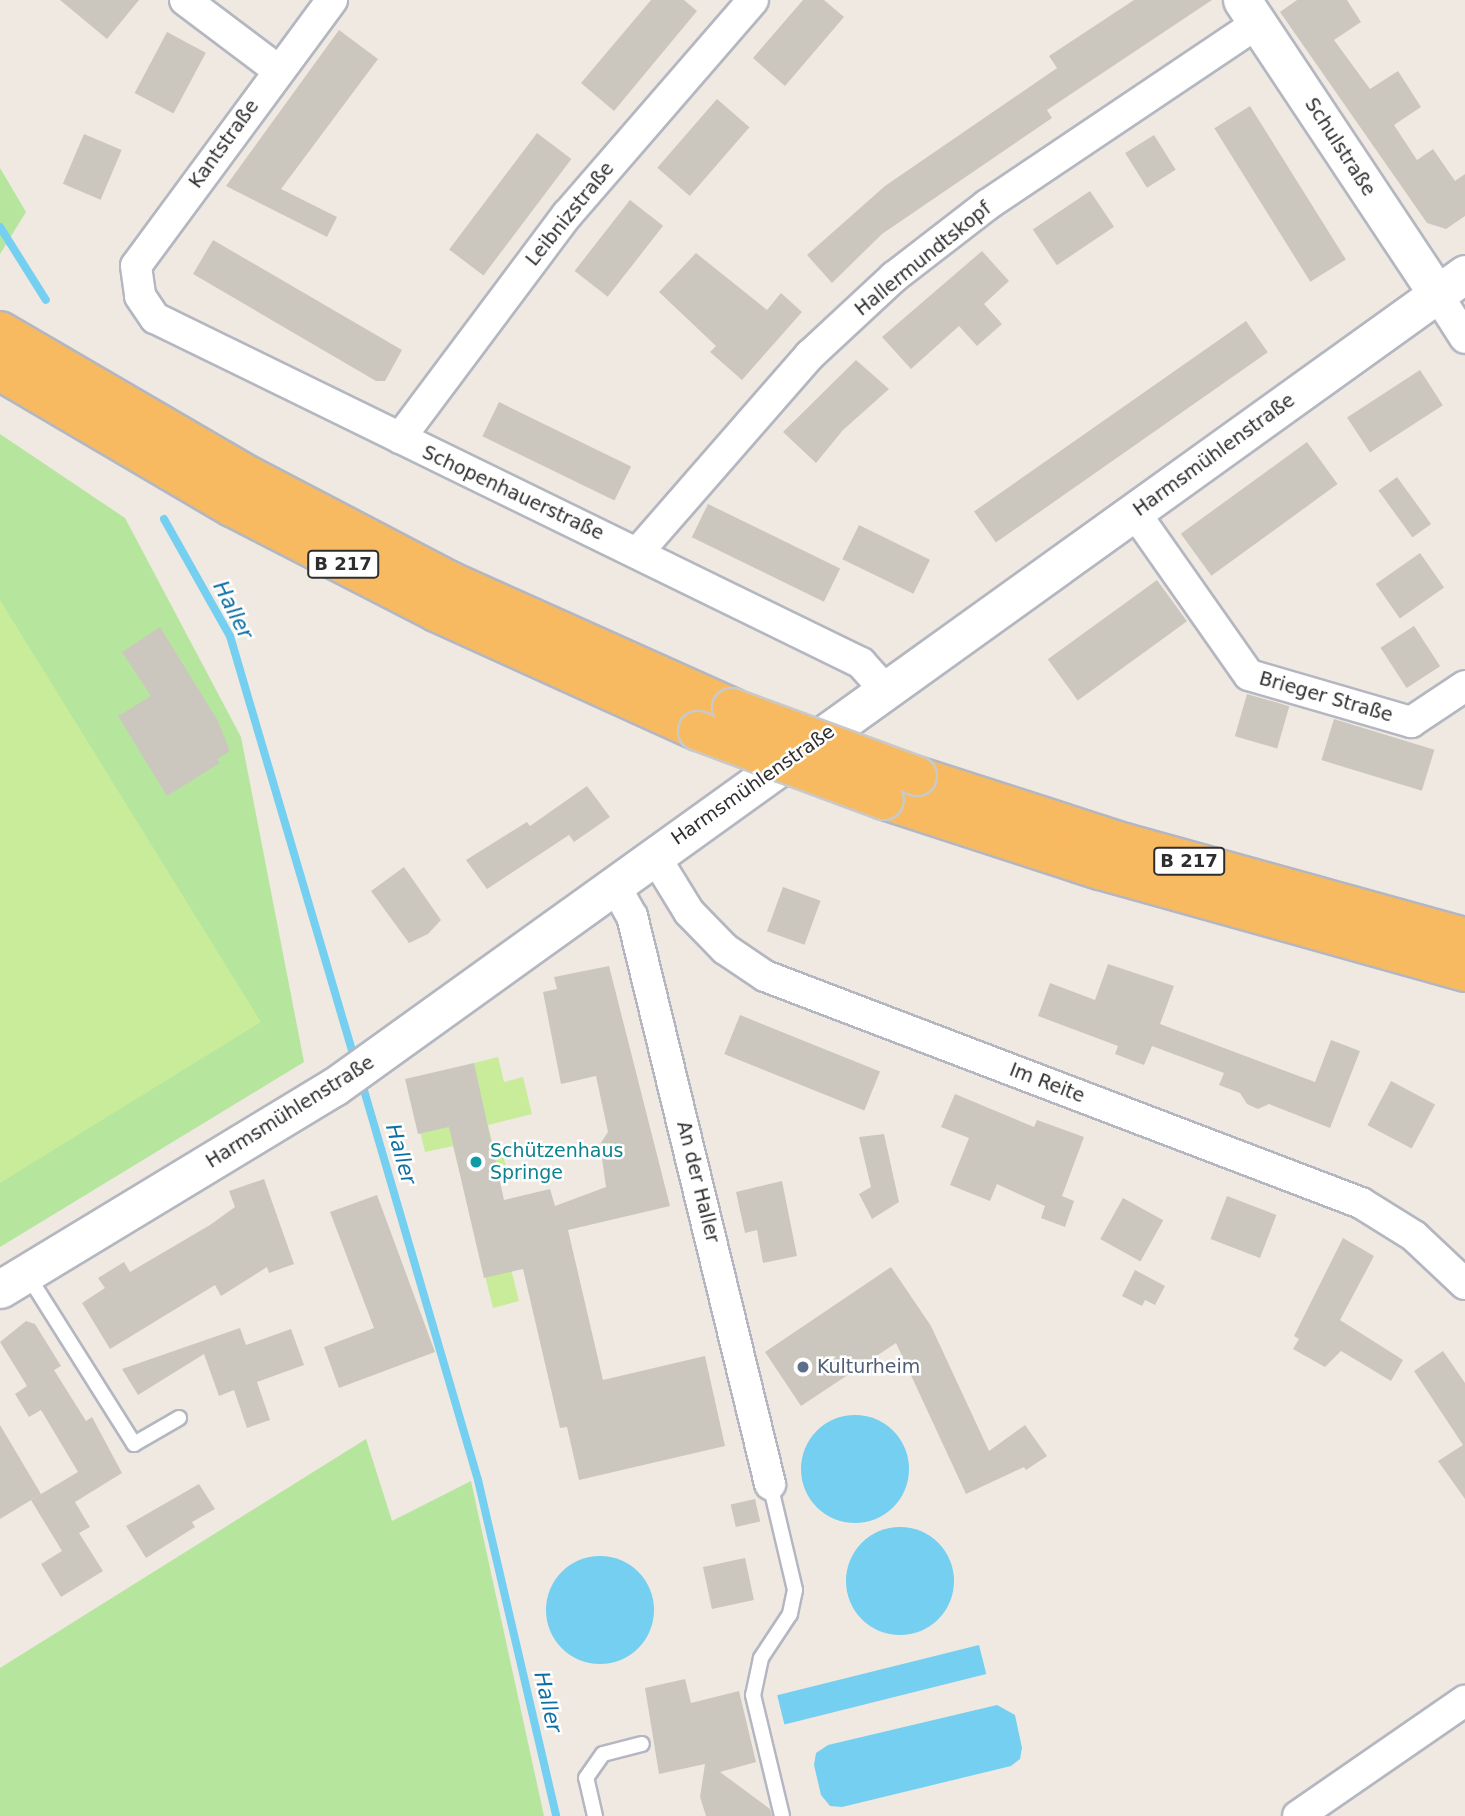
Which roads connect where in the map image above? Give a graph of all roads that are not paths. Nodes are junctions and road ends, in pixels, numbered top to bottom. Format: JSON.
{"nodes":[{"id":1,"x":185,"y":0,"type":"edge"},
{"id":2,"x":332,"y":0,"type":"edge"},
{"id":3,"x":753,"y":0,"type":"edge"},
{"id":4,"x":1250,"y":12,"type":"edge"},
{"id":5,"x":278,"y":70,"type":"junction"},
{"id":6,"x":1451,"y":284,"type":"edge"},
{"id":7,"x":140,"y":296,"type":"joint"},
{"id":8,"x":0,"y":331,"type":"edge"},
{"id":9,"x":1465,"y":338,"type":"edge"},
{"id":10,"x":0,"y":371,"type":"edge"},
{"id":11,"x":400,"y":438,"type":"junction"},
{"id":12,"x":1135,"y":513,"type":"junction"},
{"id":13,"x":638,"y":552,"type":"junction"},
{"id":14,"x":1465,"y":687,"type":"edge"},
{"id":15,"x":886,"y":691,"type":"junction"},
{"id":16,"x":654,"y":855,"type":"junction"},
{"id":17,"x":614,"y":884,"type":"junction"},
{"id":18,"x":1465,"y":937,"type":"edge"},
{"id":19,"x":1465,"y":972,"type":"edge"},
{"id":20,"x":13,"y":1281,"type":"edge"},
{"id":21,"x":1465,"y":1284,"type":"edge"},
{"id":22,"x":178,"y":1418,"type":"dead end"},
{"id":23,"x":770,"y":1484,"type":"joint"},
{"id":24,"x":1465,"y":1701,"type":"edge"},
{"id":25,"x":642,"y":1744,"type":"dead end"},
{"id":26,"x":594,"y":1816,"type":"edge"},
{"id":27,"x":782,"y":1816,"type":"edge"},
{"id":28,"x":1298,"y":1816,"type":"edge"}],
"edges":[{"from":1,"to":5,"type":"street"},
{"from":2,"to":5,"type":"street","name":"Kantstraße"},
{"from":3,"to":11,"type":"street","name":"Leibnizstraße"},
{"from":4,"to":6,"type":"street","name":"Schulstraße"},
{"from":4,"to":13,"type":"street","name":"Hallermundtskopf"},
{"from":5,"to":7,"type":"street","name":"Kantstraße"},
{"from":6,"to":9,"type":"street"},
{"from":6,"to":12,"type":"street","name":"Harmsmühlenstraße"},
{"from":7,"to":11,"type":"street","name":"Schopenhauerstraße"},
{"from":8,"to":18,"type":"highway","number":"B 217","bridge":true},
{"from":10,"to":19,"type":"highway","number":"B 217","bridge":true},
{"from":11,"to":13,"type":"street","name":"Schopenhauerstraße"},
{"from":12,"to":14,"type":"street","name":"Brieger Straße"},
{"from":12,"to":15,"type":"street","name":"Harmsmühlenstraße"},
{"from":13,"to":15,"type":"street","name":"Schopenhauerstraße"},
{"from":15,"to":16,"type":"street","name":"Harmsmühlenstraße"},
{"from":16,"to":17,"type":"street","name":"Harmsmühlenstraße"},
{"from":16,"to":21,"type":"street","name":"Im Reite"},
{"from":17,"to":20,"type":"street","name":"Harmsmühlenstraße"},
{"from":17,"to":23,"type":"street","name":"An der Haller"},
{"from":20,"to":22,"type":"lane","name":"Harmsmühlenstraße"},
{"from":23,"to":27,"type":"lane"},
{"from":24,"to":28,"type":"street"},
{"from":25,"to":26,"type":"lane"}]}
